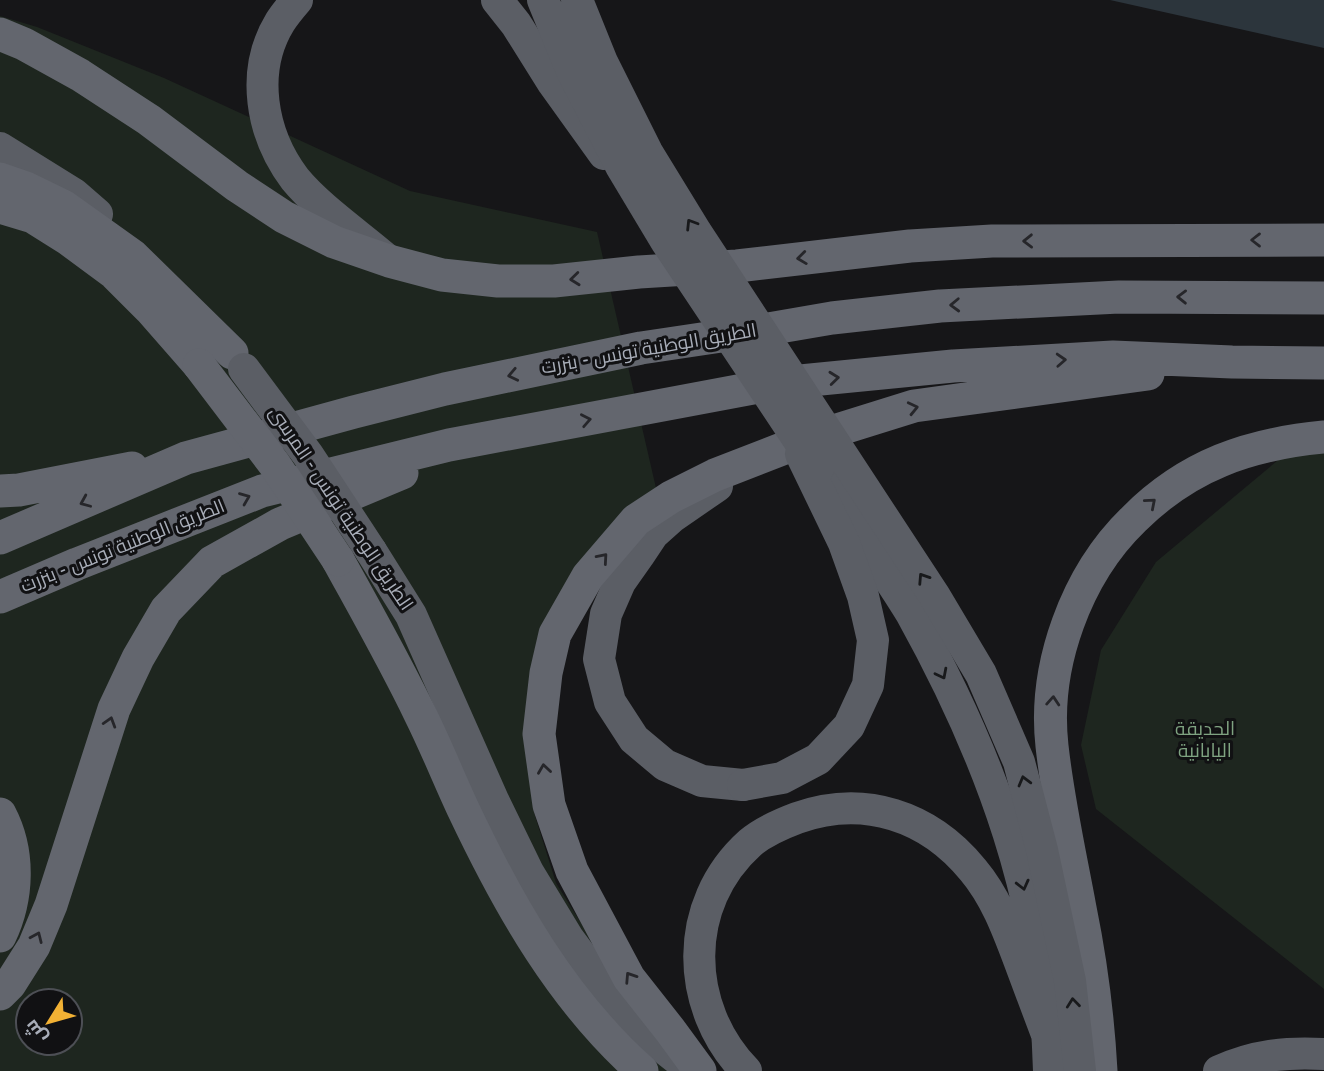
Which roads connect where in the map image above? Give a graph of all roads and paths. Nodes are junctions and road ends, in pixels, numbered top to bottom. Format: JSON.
{"nodes":[{"id":1,"x":297,"y":0,"type":"edge"},
{"id":2,"x":497,"y":0,"type":"edge"},
{"id":3,"x":543,"y":0,"type":"edge"},
{"id":4,"x":577,"y":0,"type":"edge"},
{"id":5,"x":0,"y":34,"type":"edge"},
{"id":6,"x":0,"y":148,"type":"edge"},
{"id":7,"x":0,"y":179,"type":"edge"},
{"id":8,"x":0,"y":207,"type":"edge"},
{"id":9,"x":1324,"y":240,"type":"edge"},
{"id":10,"x":666,"y":241,"type":"junction"},
{"id":11,"x":388,"y":261,"type":"junction"},
{"id":12,"x":1324,"y":298,"type":"edge"},
{"id":13,"x":232,"y":353,"type":"junction"},
{"id":14,"x":1232,"y":362,"type":"junction"},
{"id":15,"x":1324,"y":363,"type":"edge"},
{"id":16,"x":782,"y":415,"type":"junction"},
{"id":17,"x":1324,"y":437,"type":"edge"},
{"id":18,"x":486,"y":439,"type":"junction"},
{"id":19,"x":186,"y":458,"type":"junction"},
{"id":20,"x":759,"y":458,"type":"junction"},
{"id":21,"x":0,"y":491,"type":"edge"},
{"id":22,"x":0,"y":538,"type":"edge"},
{"id":23,"x":0,"y":597,"type":"edge"},
{"id":24,"x":0,"y":814,"type":"edge"},
{"id":25,"x":0,"y":936,"type":"edge"},
{"id":26,"x":0,"y":994,"type":"edge"},
{"id":27,"x":1049,"y":1040,"type":"junction"},
{"id":28,"x":1324,"y":1054,"type":"edge"},
{"id":29,"x":642,"y":1071,"type":"edge"},
{"id":30,"x":693,"y":1071,"type":"edge"},
{"id":31,"x":700,"y":1071,"type":"edge"},
{"id":32,"x":746,"y":1071,"type":"edge"},
{"id":33,"x":1049,"y":1071,"type":"edge"},
{"id":34,"x":1080,"y":1071,"type":"edge"},
{"id":35,"x":1101,"y":1071,"type":"edge"},
{"id":36,"x":1219,"y":1071,"type":"edge"}],
"edges":[{"from":1,"to":11,"type":"highway"},
{"from":2,"to":10,"type":"highway","bridge":true},
{"from":3,"to":10,"type":"highway","bridge":true},
{"from":34,"to":4,"type":"highway","one_way":true,"bridge":true},
{"from":5,"to":11,"type":"highway"},
{"from":6,"to":13,"type":"highway","name":"الطريق الوطنية تونس - المرسى"},
{"from":7,"to":13,"type":"highway"},
{"from":8,"to":29,"type":"highway","bridge":true},
{"from":9,"to":11,"type":"highway","one_way":true},
{"from":10,"to":16,"type":"highway","bridge":true},
{"from":12,"to":19,"type":"highway","name":"الطريق الوطنية تونس - بنزرت","one_way":true},
{"from":13,"to":30,"type":"highway","name":"الطريق الوطنية تونس - المرسى","bridge":true},
{"from":14,"to":15,"type":"highway","name":"الطريق الوطنية تونس - بنزرت"},
{"from":18,"to":14,"type":"highway","name":"الطريق الوطنية تونس - بنزرت","one_way":true},
{"from":20,"to":14,"type":"highway","one_way":true},
{"from":16,"to":20,"type":"highway","bridge":true},
{"from":16,"to":27,"type":"highway","one_way":true,"bridge":true},
{"from":35,"to":17,"type":"highway","one_way":true},
{"from":23,"to":18,"type":"highway","name":"الطريق الوطنية تونس - بنزرت","one_way":true},
{"from":26,"to":18,"type":"highway","one_way":true},
{"from":19,"to":21,"type":"highway"},
{"from":19,"to":22,"type":"highway","name":"الطريق الوطنية تونس - بنزرت","one_way":true},
{"from":31,"to":20,"type":"highway","one_way":true},
{"from":24,"to":25,"type":"highway"},
{"from":27,"to":32,"type":"highway"},
{"from":27,"to":33,"type":"highway"},
{"from":28,"to":36,"type":"highway"}]}
